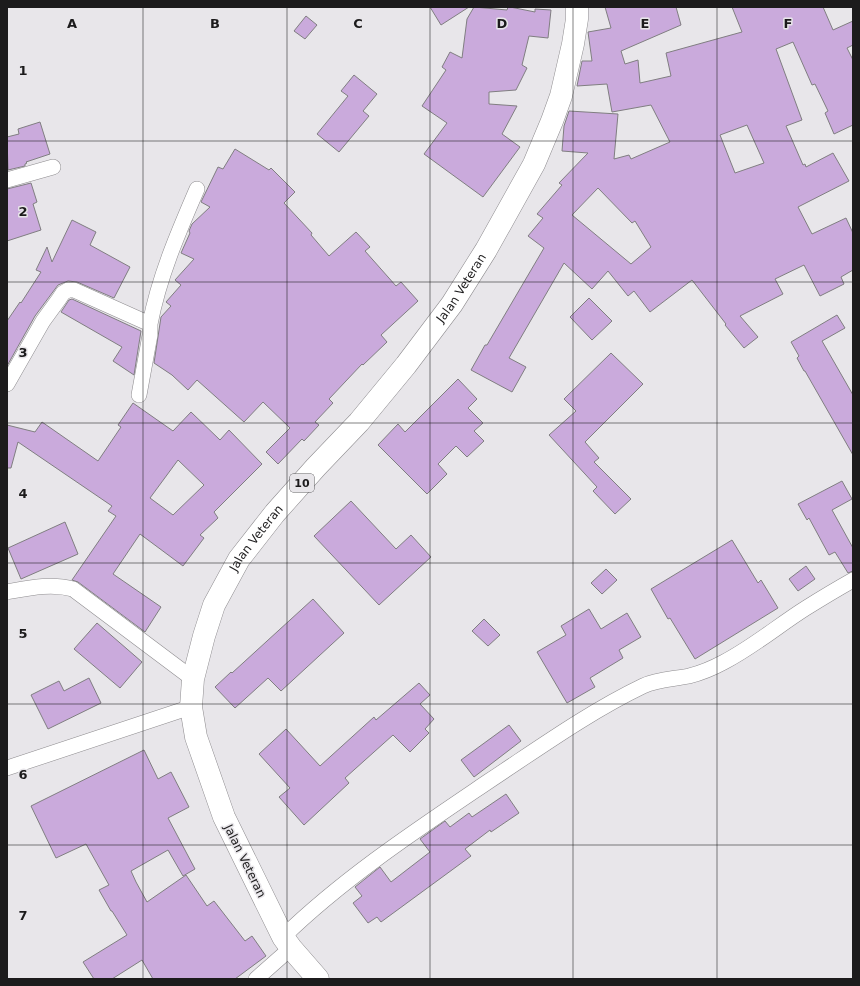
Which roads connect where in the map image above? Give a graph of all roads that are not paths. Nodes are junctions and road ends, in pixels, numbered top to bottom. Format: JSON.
{"nodes":[{"id":1,"x":577,"y":7,"type":"edge"},
{"id":2,"x":53,"y":167,"type":"dead end"},
{"id":3,"x":7,"y":180,"type":"edge"},
{"id":4,"x":197,"y":189,"type":"dead end"},
{"id":5,"x":150,"y":324,"type":"junction"},
{"id":6,"x":7,"y":384,"type":"edge"},
{"id":7,"x":139,"y":395,"type":"dead end"},
{"id":8,"x":853,"y":580,"type":"edge"},
{"id":9,"x":7,"y":592,"type":"edge"},
{"id":10,"x":193,"y":679,"type":"junction"},
{"id":11,"x":191,"y":707,"type":"junction"},
{"id":12,"x":7,"y":768,"type":"edge"},
{"id":13,"x":287,"y":942,"type":"junction"},
{"id":14,"x":256,"y":979,"type":"edge"},
{"id":15,"x":318,"y":979,"type":"edge"}],
"edges":[{"from":1,"to":10,"type":"highway","name":"Jalan Veteran","number":"10"},
{"from":2,"to":3,"type":"street"},
{"from":4,"to":5,"type":"street"},
{"from":5,"to":6,"type":"street"},
{"from":5,"to":7,"type":"street"},
{"from":8,"to":13,"type":"street"},
{"from":9,"to":10,"type":"street"},
{"from":10,"to":11,"type":"highway","name":"Jalan Veteran","number":"10"},
{"from":11,"to":12,"type":"street"},
{"from":11,"to":13,"type":"highway","name":"Jalan Veteran","number":"10"},
{"from":13,"to":14,"type":"street"},
{"from":13,"to":15,"type":"highway","name":"Jalan Veteran","number":"10"}]}
